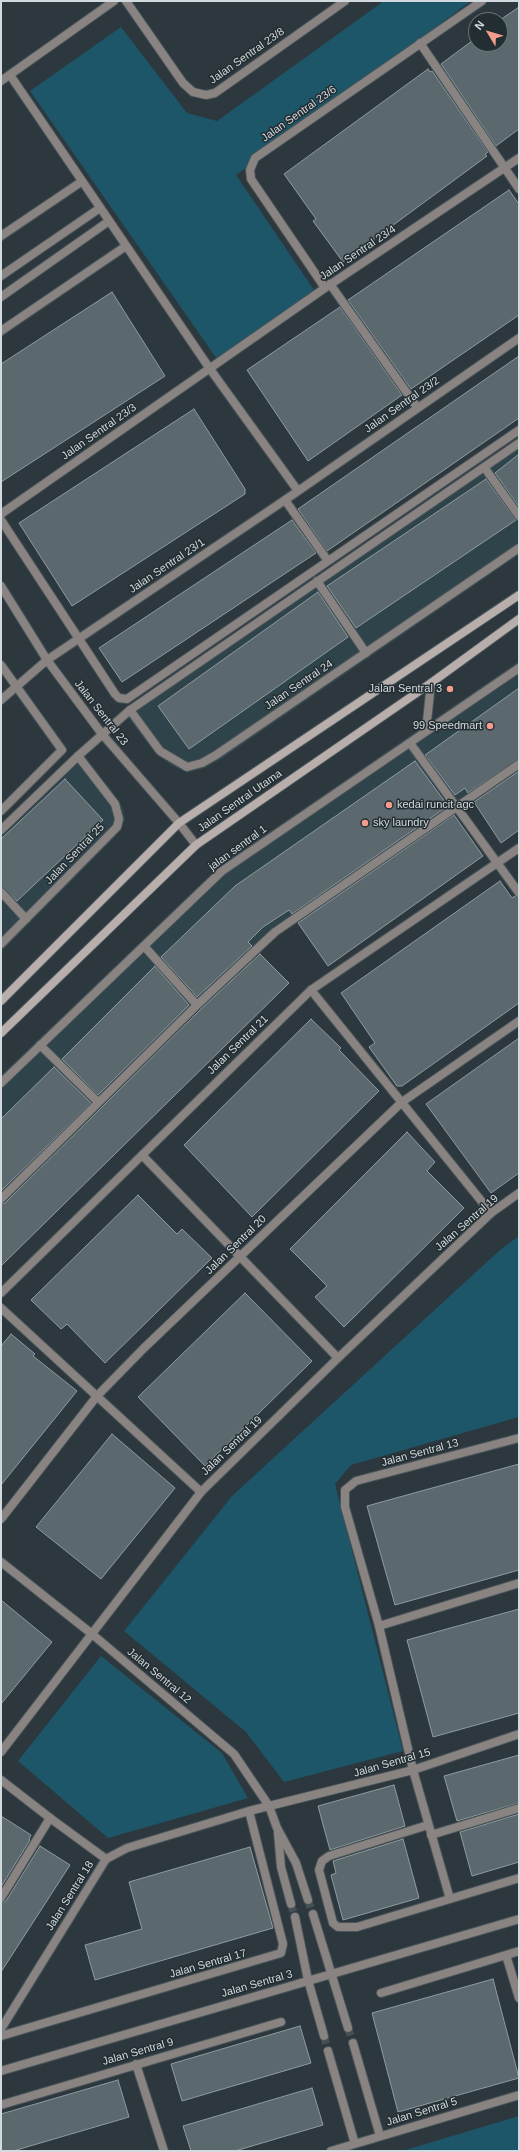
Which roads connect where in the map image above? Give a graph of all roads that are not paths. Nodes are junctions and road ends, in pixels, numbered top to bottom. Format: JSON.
{"nodes":[{"id":1,"x":114,"y":1,"type":"edge"},
{"id":2,"x":126,"y":1,"type":"edge"},
{"id":3,"x":345,"y":1,"type":"edge"},
{"id":4,"x":482,"y":1,"type":"edge"},
{"id":5,"x":420,"y":44,"type":"junction"},
{"id":6,"x":10,"y":75,"type":"junction"},
{"id":7,"x":1,"y":81,"type":"edge"},
{"id":8,"x":519,"y":158,"type":"edge"},
{"id":9,"x":504,"y":168,"type":"junction"},
{"id":10,"x":81,"y":182,"type":"junction"},
{"id":11,"x":519,"y":189,"type":"edge"},
{"id":12,"x":100,"y":208,"type":"junction"},
{"id":13,"x":109,"y":221,"type":"junction"},
{"id":14,"x":1,"y":236,"type":"edge"},
{"id":15,"x":126,"y":246,"type":"junction"},
{"id":16,"x":1,"y":276,"type":"edge"},
{"id":17,"x":327,"y":286,"type":"junction"},
{"id":18,"x":1,"y":297,"type":"edge"},
{"id":19,"x":1,"y":331,"type":"edge"},
{"id":20,"x":519,"y":338,"type":"edge"},
{"id":21,"x":210,"y":369,"type":"junction"},
{"id":22,"x":417,"y":407,"type":"junction"},
{"id":23,"x":519,"y":430,"type":"edge"},
{"id":24,"x":519,"y":443,"type":"edge"},
{"id":25,"x":484,"y":467,"type":"junction"},
{"id":26,"x":298,"y":491,"type":"junction"},
{"id":27,"x":285,"y":500,"type":"junction"},
{"id":28,"x":1,"y":514,"type":"edge"},
{"id":29,"x":519,"y":516,"type":"edge"},
{"id":30,"x":1,"y":520,"type":"edge"},
{"id":31,"x":519,"y":548,"type":"edge"},
{"id":32,"x":328,"y":562,"type":"junction"},
{"id":33,"x":317,"y":581,"type":"junction"},
{"id":34,"x":1,"y":586,"type":"edge"},
{"id":35,"x":519,"y":595,"type":"edge"},
{"id":36,"x":519,"y":619,"type":"edge"},
{"id":37,"x":79,"y":639,"type":"junction"},
{"id":38,"x":366,"y":653,"type":"junction"},
{"id":39,"x":47,"y":660,"type":"junction"},
{"id":40,"x":1,"y":665,"type":"edge"},
{"id":41,"x":519,"y":668,"type":"edge"},
{"id":42,"x":431,"y":683,"type":"junction"},
{"id":43,"x":16,"y":687,"type":"junction"},
{"id":44,"x":1,"y":700,"type":"edge"},
{"id":45,"x":130,"y":710,"type":"junction"},
{"id":46,"x":426,"y":731,"type":"junction"},
{"id":47,"x":102,"y":734,"type":"junction"},
{"id":48,"x":410,"y":743,"type":"junction"},
{"id":49,"x":78,"y":756,"type":"junction"},
{"id":50,"x":519,"y":764,"type":"edge"},
{"id":51,"x":455,"y":807,"type":"junction"},
{"id":52,"x":1,"y":812,"type":"edge"},
{"id":53,"x":179,"y":823,"type":"junction"},
{"id":54,"x":1,"y":830,"type":"edge"},
{"id":55,"x":196,"y":845,"type":"junction"},
{"id":56,"x":519,"y":848,"type":"edge"},
{"id":57,"x":497,"y":863,"type":"junction"},
{"id":58,"x":1,"y":892,"type":"edge"},
{"id":59,"x":519,"y":893,"type":"edge"},
{"id":60,"x":26,"y":919,"type":"junction"},
{"id":61,"x":1,"y":944,"type":"edge"},
{"id":62,"x":144,"y":946,"type":"junction"},
{"id":63,"x":311,"y":990,"type":"junction"},
{"id":64,"x":1,"y":1001,"type":"edge"},
{"id":65,"x":197,"y":1005,"type":"junction"},
{"id":66,"x":519,"y":1021,"type":"edge"},
{"id":67,"x":1,"y":1032,"type":"edge"},
{"id":68,"x":40,"y":1045,"type":"junction"},
{"id":69,"x":1,"y":1083,"type":"edge"},
{"id":70,"x":98,"y":1102,"type":"junction"},
{"id":71,"x":402,"y":1102,"type":"junction"},
{"id":72,"x":142,"y":1155,"type":"junction"},
{"id":73,"x":519,"y":1193,"type":"edge"},
{"id":74,"x":1,"y":1199,"type":"edge"},
{"id":75,"x":491,"y":1214,"type":"junction"},
{"id":76,"x":240,"y":1256,"type":"junction"},
{"id":77,"x":1,"y":1294,"type":"edge"},
{"id":78,"x":1,"y":1308,"type":"edge"},
{"id":79,"x":338,"y":1358,"type":"junction"},
{"id":80,"x":97,"y":1396,"type":"junction"},
{"id":81,"x":519,"y":1438,"type":"edge"},
{"id":82,"x":201,"y":1492,"type":"junction"},
{"id":83,"x":1,"y":1519,"type":"edge"},
{"id":84,"x":1,"y":1562,"type":"edge"},
{"id":85,"x":519,"y":1583,"type":"edge"},
{"id":86,"x":379,"y":1626,"type":"junction"},
{"id":87,"x":92,"y":1634,"type":"junction"},
{"id":88,"x":519,"y":1734,"type":"edge"},
{"id":89,"x":1,"y":1752,"type":"edge"},
{"id":90,"x":413,"y":1770,"type":"junction"},
{"id":91,"x":1,"y":1780,"type":"edge"},
{"id":92,"x":269,"y":1806,"type":"junction"},
{"id":93,"x":519,"y":1808,"type":"edge"},
{"id":94,"x":250,"y":1811,"type":"junction"},
{"id":95,"x":50,"y":1818,"type":"junction"},
{"id":96,"x":428,"y":1825,"type":"junction"},
{"id":97,"x":278,"y":1828,"type":"junction"},
{"id":98,"x":431,"y":1835,"type":"junction"},
{"id":99,"x":106,"y":1859,"type":"junction"},
{"id":100,"x":519,"y":1878,"type":"edge"},
{"id":101,"x":1,"y":1898,"type":"edge"},
{"id":102,"x":450,"y":1899,"type":"junction"},
{"id":103,"x":308,"y":1900,"type":"tunnel mouth"},
{"id":104,"x":291,"y":1904,"type":"tunnel mouth"},
{"id":105,"x":313,"y":1914,"type":"tunnel mouth"},
{"id":106,"x":295,"y":1917,"type":"tunnel mouth"},
{"id":107,"x":519,"y":1919,"type":"edge"},
{"id":108,"x":519,"y":1951,"type":"edge"},
{"id":109,"x":506,"y":1955,"type":"junction"},
{"id":110,"x":332,"y":1973,"type":"junction"},
{"id":111,"x":308,"y":1980,"type":"junction"},
{"id":112,"x":381,"y":1993,"type":"dead end"},
{"id":113,"x":519,"y":1998,"type":"edge"},
{"id":114,"x":281,"y":2022,"type":"dead end"},
{"id":115,"x":348,"y":2028,"type":"tunnel mouth"},
{"id":116,"x":1,"y":2029,"type":"edge"},
{"id":117,"x":1,"y":2036,"type":"edge"},
{"id":118,"x":324,"y":2036,"type":"tunnel mouth"},
{"id":119,"x":353,"y":2043,"type":"tunnel mouth"},
{"id":120,"x":328,"y":2051,"type":"tunnel mouth"},
{"id":121,"x":136,"y":2064,"type":"junction"},
{"id":122,"x":1,"y":2071,"type":"edge"},
{"id":123,"x":519,"y":2095,"type":"edge"},
{"id":124,"x":1,"y":2105,"type":"edge"},
{"id":125,"x":380,"y":2136,"type":"junction"},
{"id":126,"x":355,"y":2144,"type":"junction"},
{"id":127,"x":164,"y":2151,"type":"edge"},
{"id":128,"x":331,"y":2151,"type":"edge"}],
"edges":[{"from":1,"to":6,"type":"street"},
{"from":2,"to":3,"type":"street","name":"Jalan Sentral 23/8"},
{"from":4,"to":5,"type":"street","name":"Jalan Sentral 23/6"},
{"from":5,"to":9,"type":"street"},
{"from":5,"to":17,"type":"street","name":"Jalan Sentral 23/6"},
{"from":6,"to":7,"type":"street"},
{"from":6,"to":10,"type":"street"},
{"from":8,"to":9,"type":"street","name":"Jalan Sentral 23/4"},
{"from":9,"to":11,"type":"street"},
{"from":9,"to":17,"type":"street","name":"Jalan Sentral 23/4"},
{"from":10,"to":12,"type":"street"},
{"from":10,"to":14,"type":"street"},
{"from":12,"to":13,"type":"street"},
{"from":12,"to":16,"type":"street"},
{"from":13,"to":15,"type":"street"},
{"from":13,"to":18,"type":"street"},
{"from":15,"to":19,"type":"street"},
{"from":15,"to":21,"type":"street"},
{"from":17,"to":21,"type":"street","name":"Jalan Sentral 23/4"},
{"from":17,"to":22,"type":"street","name":"Jalan Sentral 23/6"},
{"from":20,"to":22,"type":"street","name":"Jalan Sentral 23/2"},
{"from":21,"to":26,"type":"street"},
{"from":21,"to":28,"type":"street","name":"Jalan Sentral 23/3"},
{"from":22,"to":26,"type":"street","name":"Jalan Sentral 23/2"},
{"from":23,"to":32,"type":"street"},
{"from":24,"to":25,"type":"street"},
{"from":25,"to":29,"type":"street"},
{"from":25,"to":33,"type":"street"},
{"from":26,"to":27,"type":"street","name":"Jalan Sentral 23/1"},
{"from":27,"to":32,"type":"street"},
{"from":27,"to":37,"type":"street","name":"Jalan Sentral 23/1"},
{"from":30,"to":37,"type":"street"},
{"from":31,"to":38,"type":"street","name":"Jalan Sentral 24"},
{"from":32,"to":37,"type":"street"},
{"from":33,"to":38,"type":"street"},
{"from":33,"to":45,"type":"street"},
{"from":34,"to":39,"type":"street","name":"Jalan Sentral 23"},
{"from":35,"to":53,"type":"street","name":"Jalan Sentral Utama"},
{"from":36,"to":42,"type":"street","name":"Jalan Sentral Utama"},
{"from":37,"to":39,"type":"street","name":"Jalan Sentral 23/1"},
{"from":38,"to":45,"type":"street","name":"Jalan Sentral 24"},
{"from":39,"to":43,"type":"street","name":"Jalan Sentral 23/1"},
{"from":39,"to":47,"type":"street","name":"Jalan Sentral 23"},
{"from":40,"to":43,"type":"street"},
{"from":41,"to":46,"type":"street","name":"jalan sentral 1"},
{"from":42,"to":46,"type":"street"},
{"from":42,"to":55,"type":"street","name":"Jalan Sentral Utama"},
{"from":43,"to":44,"type":"street","name":"Jalan Sentral 23/1"},
{"from":43,"to":52,"type":"street"},
{"from":45,"to":47,"type":"street"},
{"from":46,"to":48,"type":"street","name":"jalan sentral 1"},
{"from":47,"to":49,"type":"street"},
{"from":47,"to":53,"type":"street","name":"Jalan Sentral 23"},
{"from":48,"to":51,"type":"street"},
{"from":48,"to":62,"type":"street","name":"jalan sentral 1"},
{"from":49,"to":54,"type":"street"},
{"from":49,"to":60,"type":"street","name":"Jalan Sentral 25"},
{"from":50,"to":51,"type":"street"},
{"from":51,"to":57,"type":"street"},
{"from":51,"to":65,"type":"street"},
{"from":53,"to":55,"type":"street","name":"Jalan Sentral 23"},
{"from":53,"to":64,"type":"street","name":"Jalan Sentral Utama"},
{"from":55,"to":67,"type":"street","name":"Jalan Sentral Utama"},
{"from":56,"to":57,"type":"street","name":"Jalan Sentral 21"},
{"from":57,"to":59,"type":"street"},
{"from":57,"to":63,"type":"street","name":"Jalan Sentral 21"},
{"from":58,"to":60,"type":"street"},
{"from":60,"to":61,"type":"street","name":"Jalan Sentral 25"},
{"from":62,"to":65,"type":"street"},
{"from":62,"to":68,"type":"street","name":"jalan sentral 1"},
{"from":63,"to":71,"type":"street"},
{"from":63,"to":72,"type":"street","name":"Jalan Sentral 21"},
{"from":65,"to":70,"type":"street"},
{"from":66,"to":71,"type":"street","name":"Jalan Sentral 20"},
{"from":68,"to":69,"type":"street","name":"jalan sentral 1"},
{"from":68,"to":70,"type":"street"},
{"from":70,"to":74,"type":"street"},
{"from":71,"to":75,"type":"street"},
{"from":71,"to":76,"type":"street","name":"Jalan Sentral 20"},
{"from":72,"to":76,"type":"street"},
{"from":72,"to":77,"type":"street","name":"Jalan Sentral 21"},
{"from":73,"to":75,"type":"street","name":"Jalan Sentral 19"},
{"from":75,"to":79,"type":"street","name":"Jalan Sentral 19"},
{"from":76,"to":79,"type":"street"},
{"from":76,"to":80,"type":"street","name":"Jalan Sentral 20"},
{"from":78,"to":80,"type":"street"},
{"from":79,"to":82,"type":"street","name":"Jalan Sentral 19"},
{"from":80,"to":82,"type":"street"},
{"from":80,"to":83,"type":"street","name":"Jalan Sentral 20"},
{"from":81,"to":86,"type":"street","name":"Jalan Sentral 13"},
{"from":82,"to":87,"type":"street","name":"Jalan Sentral 19"},
{"from":84,"to":87,"type":"street","name":"Jalan Sentral 12"},
{"from":85,"to":86,"type":"street"},
{"from":86,"to":90,"type":"street"},
{"from":87,"to":89,"type":"street","name":"Jalan Sentral 19"},
{"from":87,"to":92,"type":"street","name":"Jalan Sentral 12"},
{"from":88,"to":90,"type":"street","name":"Jalan Sentral 15"},
{"from":90,"to":92,"type":"street","name":"Jalan Sentral 15"},
{"from":90,"to":96,"type":"street"},
{"from":91,"to":95,"type":"street"},
{"from":92,"to":94,"type":"street","name":"Jalan Sentral 18"},
{"from":92,"to":97,"type":"street","name":"Jalan Sentral 12"},
{"from":93,"to":98,"type":"street"},
{"from":94,"to":99,"type":"street","name":"Jalan Sentral 18"},
{"from":94,"to":117,"type":"street","name":"Jalan Sentral 17"},
{"from":95,"to":99,"type":"street"},
{"from":95,"to":101,"type":"street"},
{"from":96,"to":98,"type":"street"},
{"from":96,"to":102,"type":"street"},
{"from":97,"to":103,"type":"street","name":"Jalan Sentral 12"},
{"from":97,"to":104,"type":"street","name":"Jalan Sentral 12"},
{"from":98,"to":102,"type":"street"},
{"from":99,"to":116,"type":"street","name":"Jalan Sentral 18"},
{"from":100,"to":102,"type":"street"},
{"from":105,"to":110,"type":"street"},
{"from":106,"to":111,"type":"street"},
{"from":107,"to":110,"type":"street","name":"Jalan Sentral 3"},
{"from":108,"to":109,"type":"street"},
{"from":109,"to":112,"type":"street"},
{"from":109,"to":113,"type":"street"},
{"from":110,"to":111,"type":"street","name":"Jalan Sentral 3"},
{"from":110,"to":115,"type":"street"},
{"from":111,"to":118,"type":"street"},
{"from":111,"to":122,"type":"street","name":"Jalan Sentral 3"},
{"from":114,"to":121,"type":"street","name":"Jalan Sentral 9"},
{"from":119,"to":125,"type":"street"},
{"from":120,"to":126,"type":"street"},
{"from":121,"to":124,"type":"street","name":"Jalan Sentral 9"},
{"from":121,"to":127,"type":"street"},
{"from":123,"to":125,"type":"street","name":"Jalan Sentral 5"},
{"from":125,"to":126,"type":"street","name":"Jalan Sentral 5"},
{"from":126,"to":128,"type":"street","name":"Jalan Sentral 5"}]}
